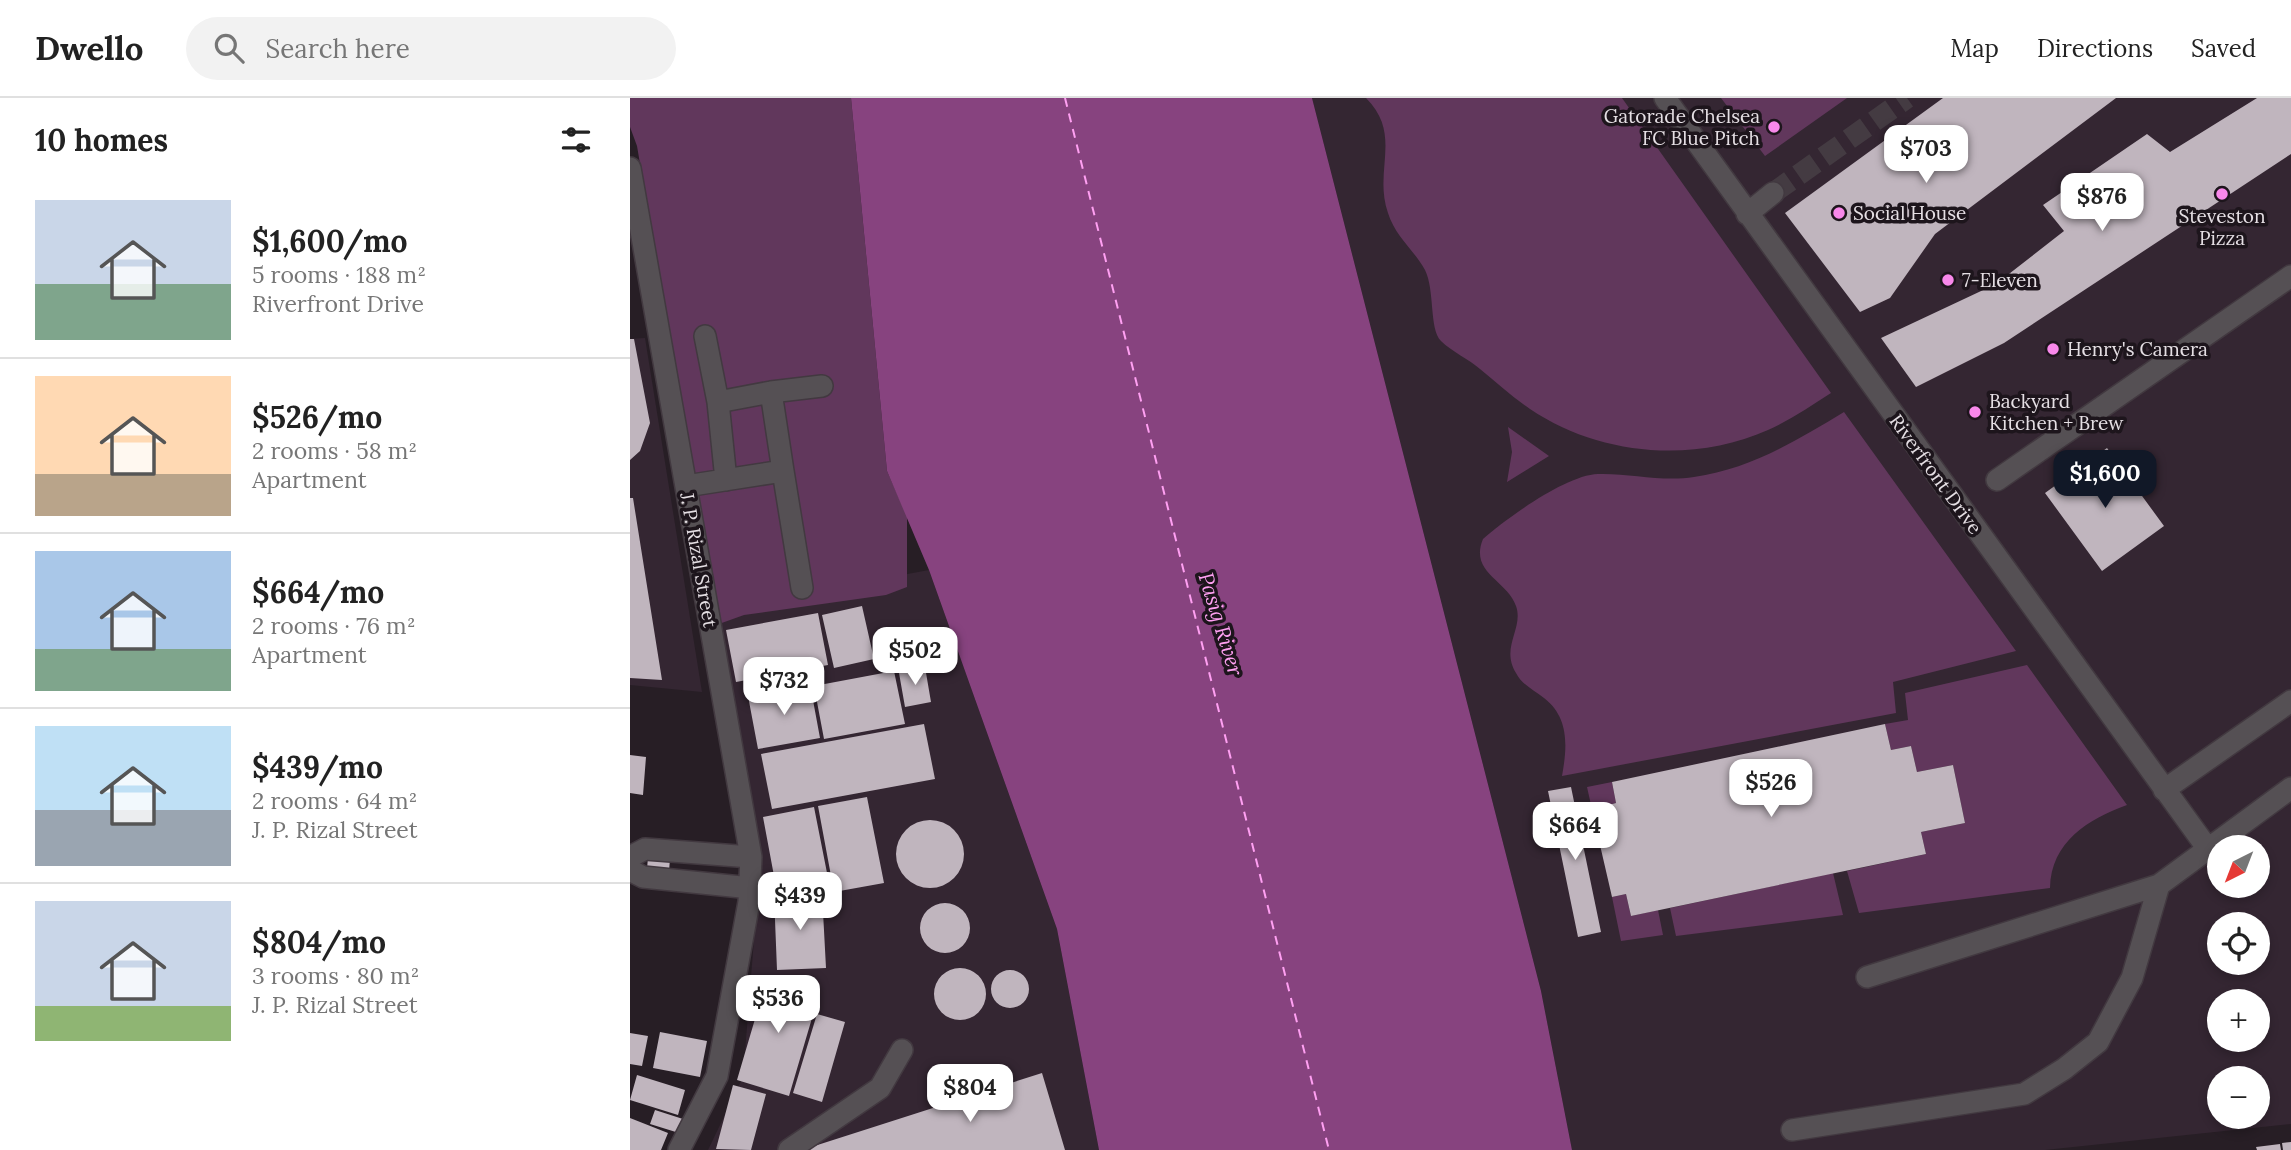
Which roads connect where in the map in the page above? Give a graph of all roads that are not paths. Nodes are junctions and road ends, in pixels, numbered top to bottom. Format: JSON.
{"nodes":[{"id":1,"x":1665,"y":98,"type":"edge"},
{"id":2,"x":630,"y":168,"type":"edge"},
{"id":3,"x":1773,"y":193,"type":"tunnel mouth"},
{"id":4,"x":1747,"y":214,"type":"junction"},
{"id":5,"x":2291,"y":276,"type":"edge"},
{"id":6,"x":640,"y":281,"type":"edge"},
{"id":7,"x":705,"y":336,"type":"dead end"},
{"id":8,"x":821,"y":386,"type":"dead end"},
{"id":9,"x":771,"y":392,"type":"junction"},
{"id":10,"x":718,"y":402,"type":"junction"},
{"id":11,"x":783,"y":471,"type":"junction"},
{"id":12,"x":726,"y":480,"type":"junction"},
{"id":13,"x":1997,"y":480,"type":"dead end"},
{"id":14,"x":686,"y":486,"type":"junction"},
{"id":15,"x":802,"y":588,"type":"dead end"},
{"id":16,"x":2291,"y":701,"type":"edge"},
{"id":17,"x":2291,"y":789,"type":"edge"},
{"id":18,"x":2164,"y":790,"type":"junction"},
{"id":19,"x":2227,"y":835,"type":"edge"},
{"id":20,"x":2207,"y":848,"type":"edge"},
{"id":21,"x":2207,"y":850,"type":"edge"},
{"id":22,"x":630,"y":857,"type":"edge"},
{"id":23,"x":751,"y":857,"type":"junction"},
{"id":24,"x":630,"y":870,"type":"edge"},
{"id":25,"x":2159,"y":885,"type":"junction"},
{"id":26,"x":751,"y":888,"type":"junction"},
{"id":27,"x":1867,"y":977,"type":"dead end"},
{"id":28,"x":902,"y":1051,"type":"dead end"},
{"id":29,"x":1792,"y":1130,"type":"dead end"},
{"id":30,"x":679,"y":1150,"type":"edge"},
{"id":31,"x":789,"y":1150,"type":"edge"}],
"edges":[{"from":1,"to":4,"type":"street","name":"Riverfront Drive"},
{"from":2,"to":6,"type":"street","name":"J. P. Rizal Street"},
{"from":3,"to":4,"type":"street"},
{"from":4,"to":18,"type":"street","name":"Riverfront Drive"},
{"from":5,"to":13,"type":"street"},
{"from":6,"to":14,"type":"street","name":"J. P. Rizal Street"},
{"from":7,"to":10,"type":"street"},
{"from":8,"to":9,"type":"street"},
{"from":9,"to":10,"type":"street"},
{"from":9,"to":11,"type":"street"},
{"from":10,"to":12,"type":"street"},
{"from":11,"to":12,"type":"street"},
{"from":11,"to":15,"type":"street"},
{"from":12,"to":14,"type":"street"},
{"from":14,"to":23,"type":"street","name":"J. P. Rizal Street"},
{"from":16,"to":18,"type":"street"},
{"from":17,"to":19,"type":"street"},
{"from":18,"to":20,"type":"street","name":"Riverfront Drive"},
{"from":21,"to":25,"type":"street"},
{"from":22,"to":23,"type":"street"},
{"from":23,"to":26,"type":"street","name":"J. P. Rizal Street"},
{"from":24,"to":26,"type":"street"},
{"from":25,"to":27,"type":"street"},
{"from":25,"to":29,"type":"street"},
{"from":26,"to":30,"type":"street","name":"J. P. Rizal Street"},
{"from":28,"to":31,"type":"street"}]}
